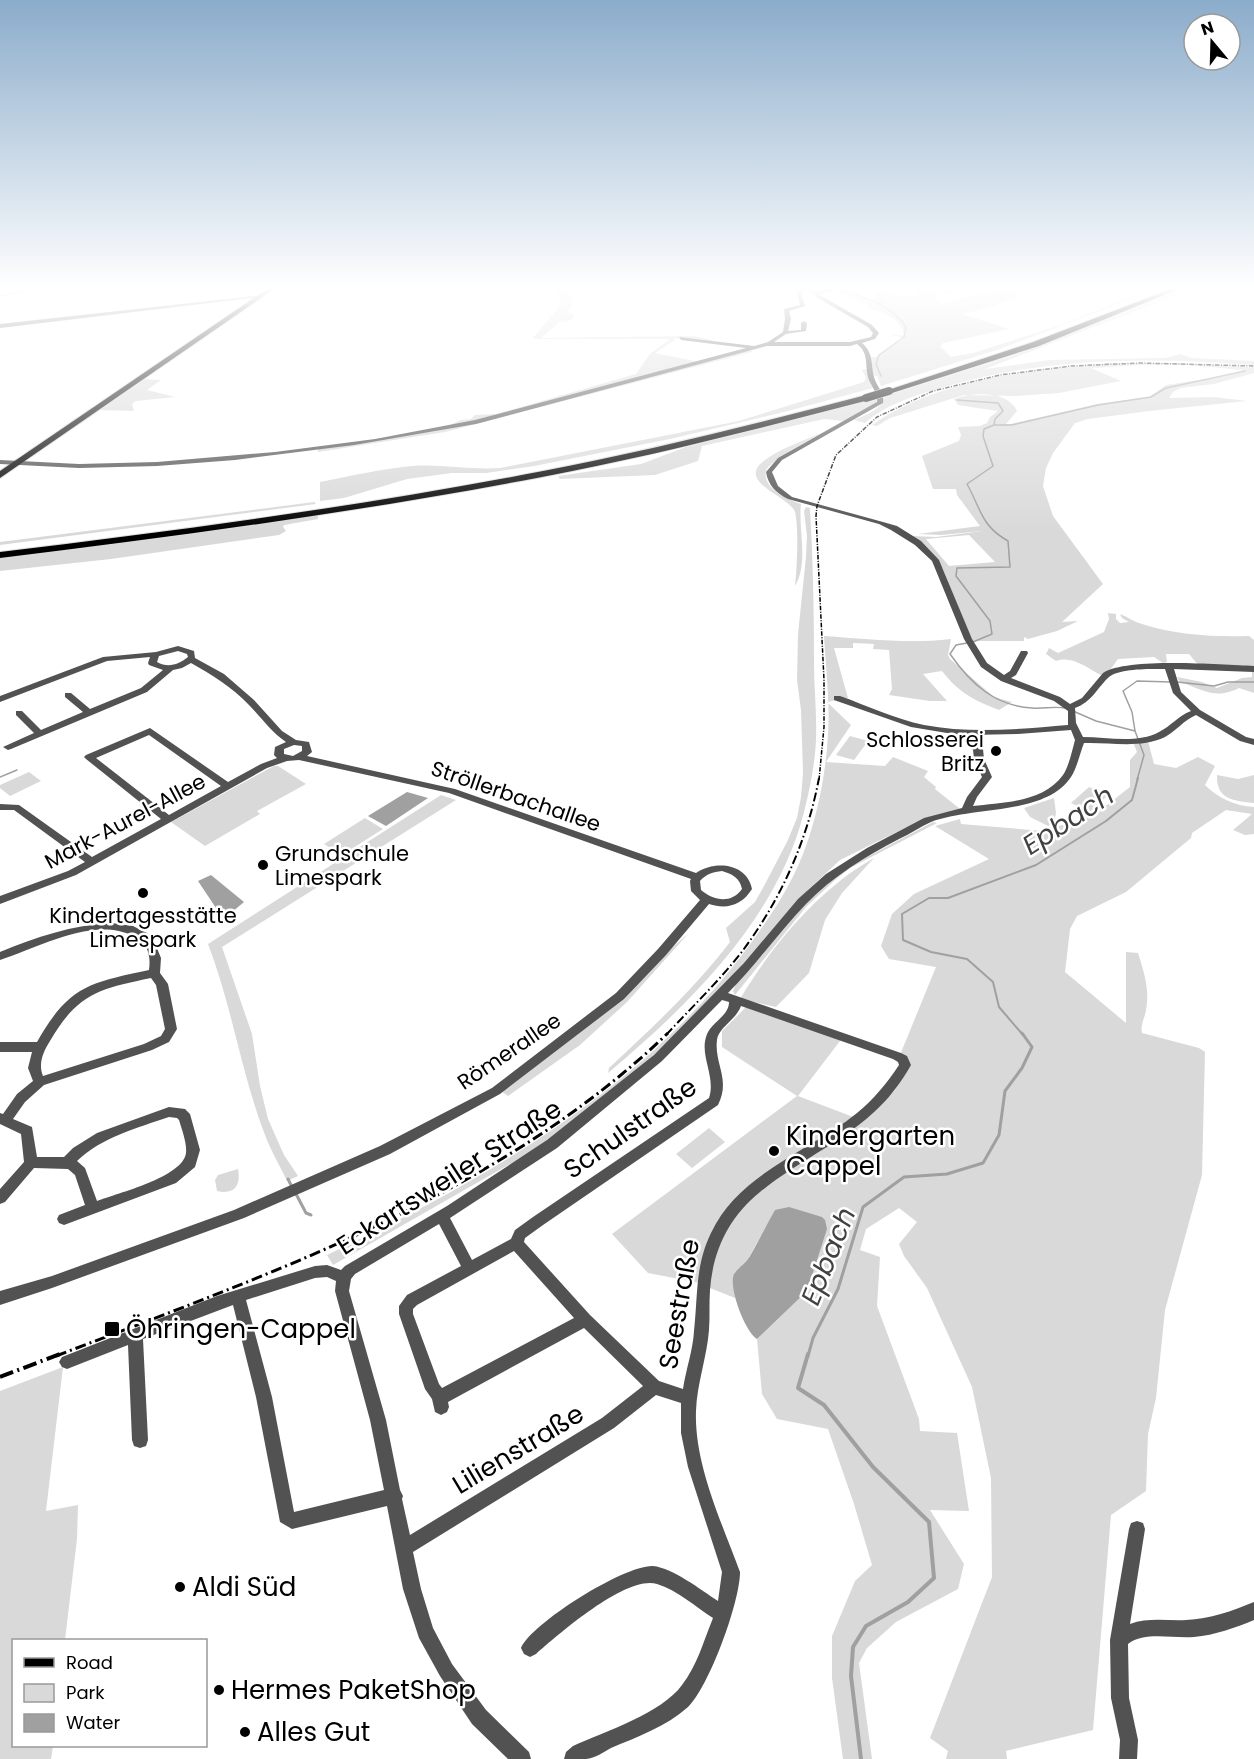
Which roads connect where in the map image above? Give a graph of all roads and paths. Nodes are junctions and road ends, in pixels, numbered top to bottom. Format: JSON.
{"nodes":[{"id":1,"x":155,"y":369,"type":"edge"},
{"id":2,"x":670,"y":369,"type":"edge"},
{"id":3,"x":871,"y":369,"type":"edge"},
{"id":4,"x":947,"y":369,"type":"edge"},
{"id":5,"x":955,"y":369,"type":"edge"},
{"id":6,"x":888,"y":389,"type":"junction"},
{"id":7,"x":866,"y":395,"type":"junction"},
{"id":8,"x":693,"y":441,"type":"junction"},
{"id":9,"x":673,"y":450,"type":"dead end"},
{"id":10,"x":0,"y":462,"type":"edge"},
{"id":11,"x":17,"y":464,"type":"junction"},
{"id":12,"x":522,"y":472,"type":"junction"},
{"id":13,"x":486,"y":473,"type":"dead end"},
{"id":14,"x":0,"y":475,"type":"edge"},
{"id":15,"x":554,"y":475,"type":"dead end"},
{"id":16,"x":506,"y":480,"type":"junction"},
{"id":17,"x":362,"y":495,"type":"dead end"},
{"id":18,"x":329,"y":505,"type":"junction"},
{"id":19,"x":0,"y":550,"type":"edge"},
{"id":20,"x":0,"y":555,"type":"edge"},
{"id":21,"x":1024,"y":653,"type":"dead end"},
{"id":22,"x":154,"y":657,"type":"junction"},
{"id":23,"x":191,"y":659,"type":"junction"},
{"id":24,"x":182,"y":665,"type":"junction"},
{"id":25,"x":205,"y":666,"type":"junction"},
{"id":26,"x":159,"y":667,"type":"junction"},
{"id":27,"x":170,"y":668,"type":"junction"},
{"id":28,"x":1169,"y":668,"type":"junction"},
{"id":29,"x":1254,"y":669,"type":"edge"},
{"id":30,"x":157,"y":678,"type":"junction"},
{"id":31,"x":1004,"y":679,"type":"junction"},
{"id":32,"x":68,"y":695,"type":"dead end"},
{"id":33,"x":837,"y":698,"type":"dead end"},
{"id":34,"x":0,"y":699,"type":"edge"},
{"id":35,"x":1070,"y":707,"type":"junction"},
{"id":36,"x":1197,"y":712,"type":"junction"},
{"id":37,"x":19,"y":713,"type":"dead end"},
{"id":38,"x":89,"y":713,"type":"junction"},
{"id":39,"x":1072,"y":722,"type":"junction"},
{"id":40,"x":961,"y":732,"type":"junction"},
{"id":41,"x":279,"y":733,"type":"junction"},
{"id":42,"x":40,"y":734,"type":"junction"},
{"id":43,"x":1080,"y":740,"type":"junction"},
{"id":44,"x":293,"y":742,"type":"junction"},
{"id":45,"x":1254,"y":742,"type":"edge"},
{"id":46,"x":8,"y":747,"type":"dead end"},
{"id":47,"x":282,"y":752,"type":"junction"},
{"id":48,"x":302,"y":755,"type":"junction"},
{"id":49,"x":229,"y":787,"type":"junction"},
{"id":50,"x":0,"y":807,"type":"edge"},
{"id":51,"x":966,"y":810,"type":"junction"},
{"id":52,"x":169,"y":820,"type":"junction"},
{"id":53,"x":92,"y":862,"type":"junction"},
{"id":54,"x":697,"y":877,"type":"junction"},
{"id":55,"x":0,"y":900,"type":"edge"},
{"id":56,"x":706,"y":900,"type":"junction"},
{"id":57,"x":0,"y":956,"type":"edge"},
{"id":58,"x":154,"y":973,"type":"junction"},
{"id":59,"x":728,"y":997,"type":"junction"},
{"id":60,"x":0,"y":1047,"type":"edge"},
{"id":61,"x":41,"y":1047,"type":"junction"},
{"id":62,"x":40,"y":1082,"type":"junction"},
{"id":63,"x":3,"y":1118,"type":"edge"},
{"id":64,"x":68,"y":1162,"type":"junction"},
{"id":65,"x":31,"y":1163,"type":"junction"},
{"id":66,"x":0,"y":1198,"type":"edge"},
{"id":67,"x":93,"y":1208,"type":"junction"},
{"id":68,"x":442,"y":1216,"type":"junction"},
{"id":69,"x":64,"y":1219,"type":"dead end"},
{"id":70,"x":516,"y":1243,"type":"junction"},
{"id":71,"x":469,"y":1267,"type":"junction"},
{"id":72,"x":344,"y":1277,"type":"junction"},
{"id":73,"x":238,"y":1296,"type":"junction"},
{"id":74,"x":0,"y":1298,"type":"edge"},
{"id":75,"x":585,"y":1320,"type":"junction"},
{"id":76,"x":135,"y":1335,"type":"junction"},
{"id":77,"x":67,"y":1362,"type":"dead end"},
{"id":78,"x":654,"y":1387,"type":"junction"},
{"id":79,"x":688,"y":1398,"type":"junction"},
{"id":80,"x":140,"y":1440,"type":"dead end"},
{"id":81,"x":395,"y":1496,"type":"junction"},
{"id":82,"x":1137,"y":1529,"type":"dead end"},
{"id":83,"x":404,"y":1548,"type":"junction"},
{"id":84,"x":1254,"y":1611,"type":"edge"},
{"id":85,"x":723,"y":1614,"type":"junction"},
{"id":86,"x":1119,"y":1640,"type":"junction"},
{"id":87,"x":530,"y":1648,"type":"dead end"},
{"id":88,"x":522,"y":1759,"type":"edge"},
{"id":89,"x":573,"y":1759,"type":"edge"},
{"id":90,"x":1128,"y":1759,"type":"edge"}],
"edges":[{"from":1,"to":11,"type":"main road"},
{"from":2,"to":11,"type":"street"},
{"from":3,"to":31,"type":"street"},
{"from":4,"to":6,"type":"highway"},
{"from":5,"to":6,"type":"highway"},
{"from":6,"to":7,"type":"highway","bridge":true},
{"from":7,"to":8,"type":"highway"},
{"from":7,"to":12,"type":"highway"},
{"from":8,"to":9,"type":"highway"},
{"from":8,"to":16,"type":"highway"},
{"from":10,"to":11,"type":"street"},
{"from":11,"to":14,"type":"main road"},
{"from":12,"to":13,"type":"highway"},
{"from":12,"to":18,"type":"highway"},
{"from":15,"to":16,"type":"highway"},
{"from":16,"to":20,"type":"highway"},
{"from":17,"to":18,"type":"highway"},
{"from":18,"to":19,"type":"highway"},
{"from":21,"to":31,"type":"street"},
{"from":22,"to":23,"type":"street"},
{"from":22,"to":26,"type":"street"},
{"from":22,"to":34,"type":"street"},
{"from":23,"to":24,"type":"street"},
{"from":23,"to":25,"type":"street"},
{"from":24,"to":25,"type":"street"},
{"from":24,"to":27,"type":"street"},
{"from":25,"to":41,"type":"street"},
{"from":26,"to":27,"type":"street"},
{"from":26,"to":30,"type":"street"},
{"from":27,"to":30,"type":"street"},
{"from":28,"to":29,"type":"street"},
{"from":28,"to":35,"type":"street"},
{"from":28,"to":36,"type":"street"},
{"from":30,"to":38,"type":"street"},
{"from":31,"to":35,"type":"street"},
{"from":32,"to":38,"type":"street"},
{"from":33,"to":40,"type":"street"},
{"from":35,"to":39,"type":"street"},
{"from":36,"to":43,"type":"street"},
{"from":36,"to":45,"type":"street"},
{"from":37,"to":42,"type":"street"},
{"from":38,"to":42,"type":"street"},
{"from":39,"to":40,"type":"street"},
{"from":39,"to":43,"type":"street"},
{"from":40,"to":51,"type":"street"},
{"from":41,"to":44,"type":"street"},
{"from":41,"to":47,"type":"street"},
{"from":42,"to":46,"type":"street"},
{"from":43,"to":51,"type":"street","name":"Eckartsweiler Straße"},
{"from":44,"to":47,"type":"street","name":"Mark-Aurel-Allee"},
{"from":44,"to":48,"type":"street"},
{"from":47,"to":48,"type":"street"},
{"from":47,"to":49,"type":"street","name":"Mark-Aurel-Allee"},
{"from":48,"to":54,"type":"street","name":"Ströllerbachallee"},
{"from":49,"to":52,"type":"street","name":"Mark-Aurel-Allee"},
{"from":49,"to":52,"type":"street"},
{"from":50,"to":53,"type":"street"},
{"from":51,"to":59,"type":"street","name":"Eckartsweiler Straße"},
{"from":52,"to":53,"type":"street","name":"Mark-Aurel-Allee"},
{"from":53,"to":55,"type":"street","name":"Mark-Aurel-Allee"},
{"from":54,"to":56,"type":"street"},
{"from":54,"to":56,"type":"street"},
{"from":56,"to":74,"type":"street","name":"Römerallee"},
{"from":57,"to":58,"type":"street"},
{"from":58,"to":61,"type":"street"},
{"from":58,"to":62,"type":"street"},
{"from":59,"to":68,"type":"street","name":"Eckartsweiler Straße"},
{"from":59,"to":70,"type":"street","name":"Schulstraße"},
{"from":59,"to":79,"type":"street","name":"Seestraße"},
{"from":60,"to":61,"type":"street"},
{"from":61,"to":62,"type":"street"},
{"from":62,"to":63,"type":"street"},
{"from":63,"to":65,"type":"street"},
{"from":64,"to":65,"type":"street"},
{"from":64,"to":67,"type":"street"},
{"from":64,"to":67,"type":"street"},
{"from":65,"to":66,"type":"street"},
{"from":67,"to":69,"type":"street"},
{"from":68,"to":71,"type":"street"},
{"from":68,"to":72,"type":"street","name":"Eckartsweiler Straße"},
{"from":70,"to":71,"type":"street","name":"Schulstraße"},
{"from":70,"to":75,"type":"street"},
{"from":71,"to":75,"type":"street","name":"Schulstraße"},
{"from":72,"to":73,"type":"street"},
{"from":72,"to":81,"type":"street","name":"Eckartsweiler Straße"},
{"from":73,"to":76,"type":"street"},
{"from":73,"to":81,"type":"street"},
{"from":75,"to":78,"type":"street"},
{"from":76,"to":77,"type":"street"},
{"from":76,"to":80,"type":"street"},
{"from":78,"to":79,"type":"street"},
{"from":78,"to":83,"type":"street","name":"Lilienstraße"},
{"from":79,"to":85,"type":"street","name":"Seestraße"},
{"from":81,"to":83,"type":"street","name":"Eckartsweiler Straße"},
{"from":82,"to":86,"type":"street"},
{"from":83,"to":88,"type":"street","name":"Eckartsweiler Straße"},
{"from":84,"to":86,"type":"street"},
{"from":85,"to":87,"type":"street"},
{"from":85,"to":89,"type":"street","name":"Seestraße"},
{"from":86,"to":90,"type":"street"}]}
